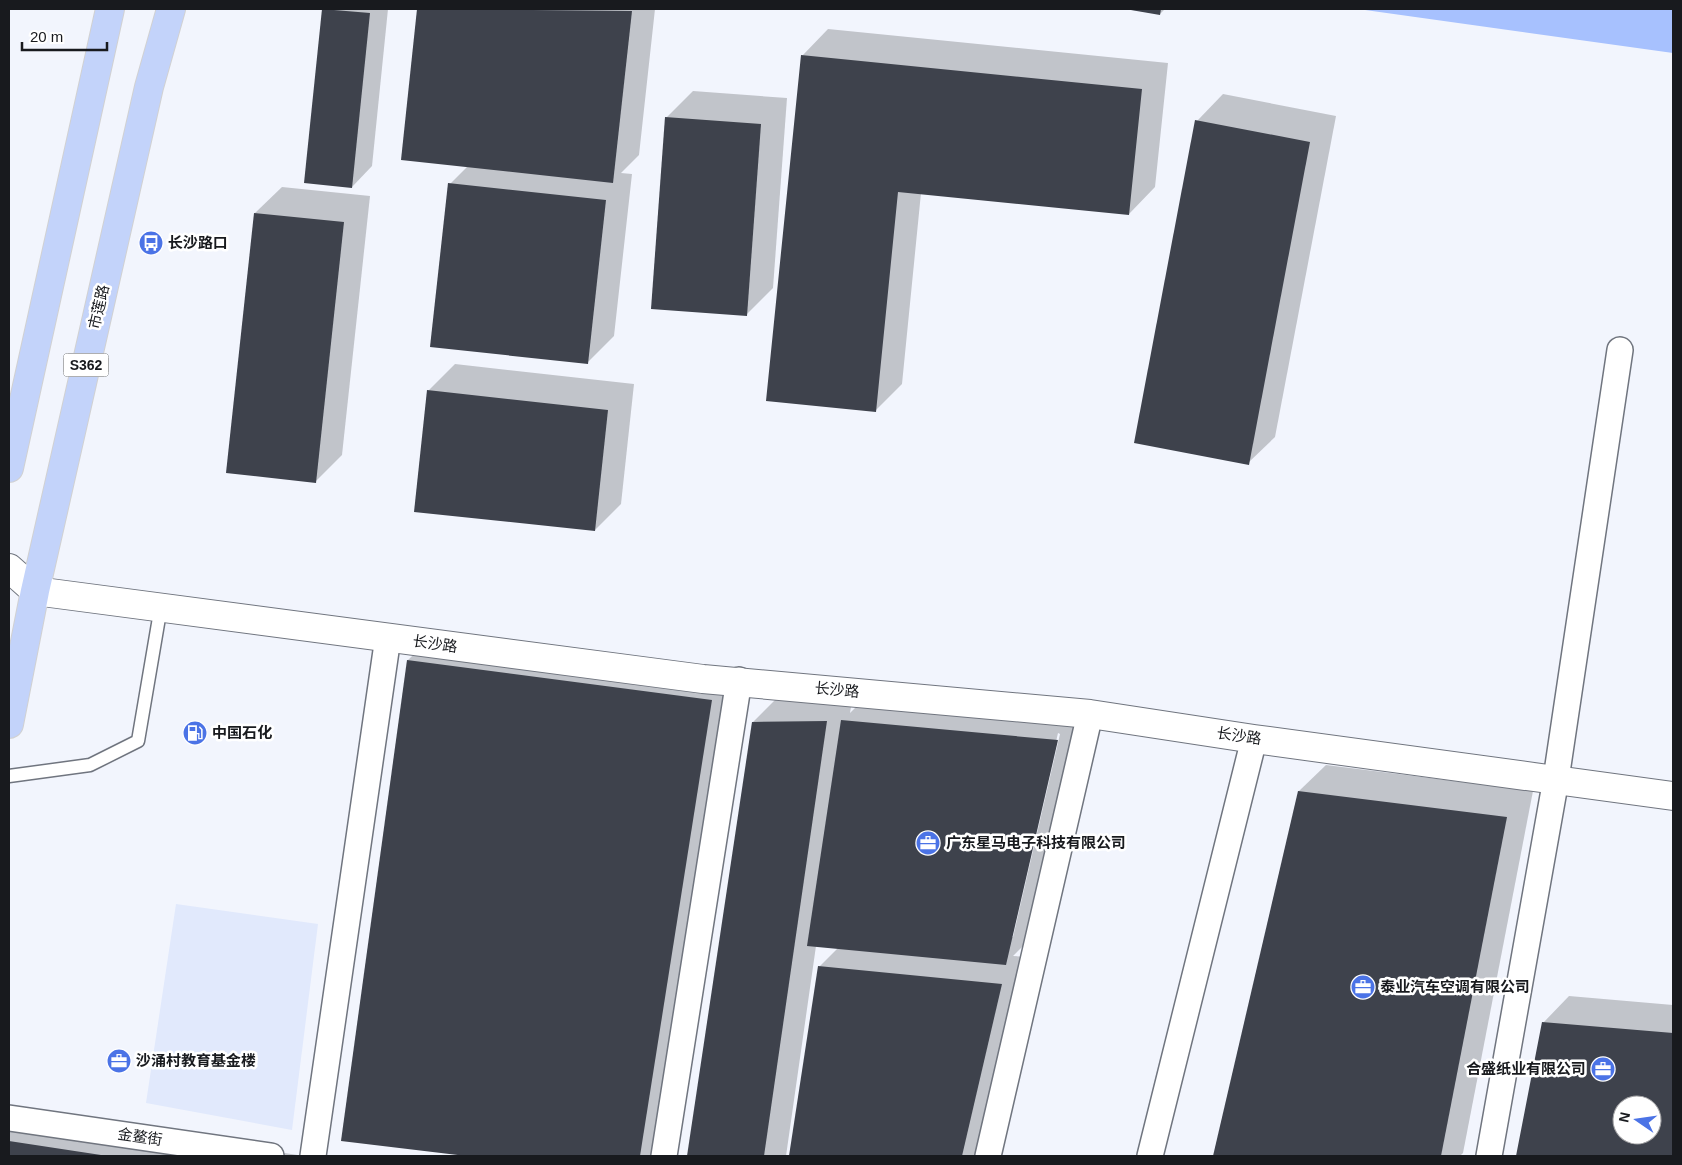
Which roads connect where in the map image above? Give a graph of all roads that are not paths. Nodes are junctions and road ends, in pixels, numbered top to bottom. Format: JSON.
{"nodes":[{"id":1,"x":110,"y":9,"type":"edge"},
{"id":2,"x":172,"y":9,"type":"edge"},
{"id":3,"x":1620,"y":350,"type":"dead end"},
{"id":4,"x":9,"y":468,"type":"edge"},
{"id":5,"x":9,"y":568,"type":"edge"},
{"id":6,"x":35,"y":591,"type":"junction"},
{"id":7,"x":161,"y":606,"type":"junction"},
{"id":8,"x":388,"y":637,"type":"junction"},
{"id":9,"x":738,"y":680,"type":"junction"},
{"id":10,"x":1090,"y":714,"type":"junction"},
{"id":11,"x":9,"y":724,"type":"edge"},
{"id":12,"x":1254,"y":739,"type":"junction"},
{"id":13,"x":9,"y":776,"type":"edge"},
{"id":14,"x":1556,"y":779,"type":"junction"},
{"id":15,"x":1673,"y":796,"type":"edge"},
{"id":16,"x":9,"y":1118,"type":"edge"},
{"id":17,"x":271,"y":1156,"type":"edge"},
{"id":18,"x":313,"y":1156,"type":"edge"},
{"id":19,"x":664,"y":1156,"type":"edge"},
{"id":20,"x":988,"y":1156,"type":"edge"},
{"id":21,"x":1150,"y":1156,"type":"edge"},
{"id":22,"x":1489,"y":1156,"type":"edge"}],
"edges":[{"from":1,"to":4,"type":"main road"},
{"from":2,"to":6,"type":"main road","name":"市莲路","number":"S362"},
{"from":3,"to":14,"type":"street"},
{"from":5,"to":6,"type":"street"},
{"from":6,"to":7,"type":"street","name":"长沙路"},
{"from":6,"to":11,"type":"main road","name":"市莲路","number":"S362"},
{"from":7,"to":8,"type":"street","name":"长沙路"},
{"from":7,"to":13,"type":"lane"},
{"from":8,"to":9,"type":"street","name":"长沙路"},
{"from":8,"to":18,"type":"street"},
{"from":9,"to":10,"type":"street","name":"长沙路"},
{"from":9,"to":19,"type":"street"},
{"from":10,"to":12,"type":"street","name":"长沙路"},
{"from":10,"to":20,"type":"street"},
{"from":12,"to":14,"type":"street","name":"长沙路"},
{"from":12,"to":21,"type":"street"},
{"from":14,"to":15,"type":"street","name":"长沙路"},
{"from":14,"to":22,"type":"street"},
{"from":16,"to":17,"type":"street","name":"金鳌街"}]}
